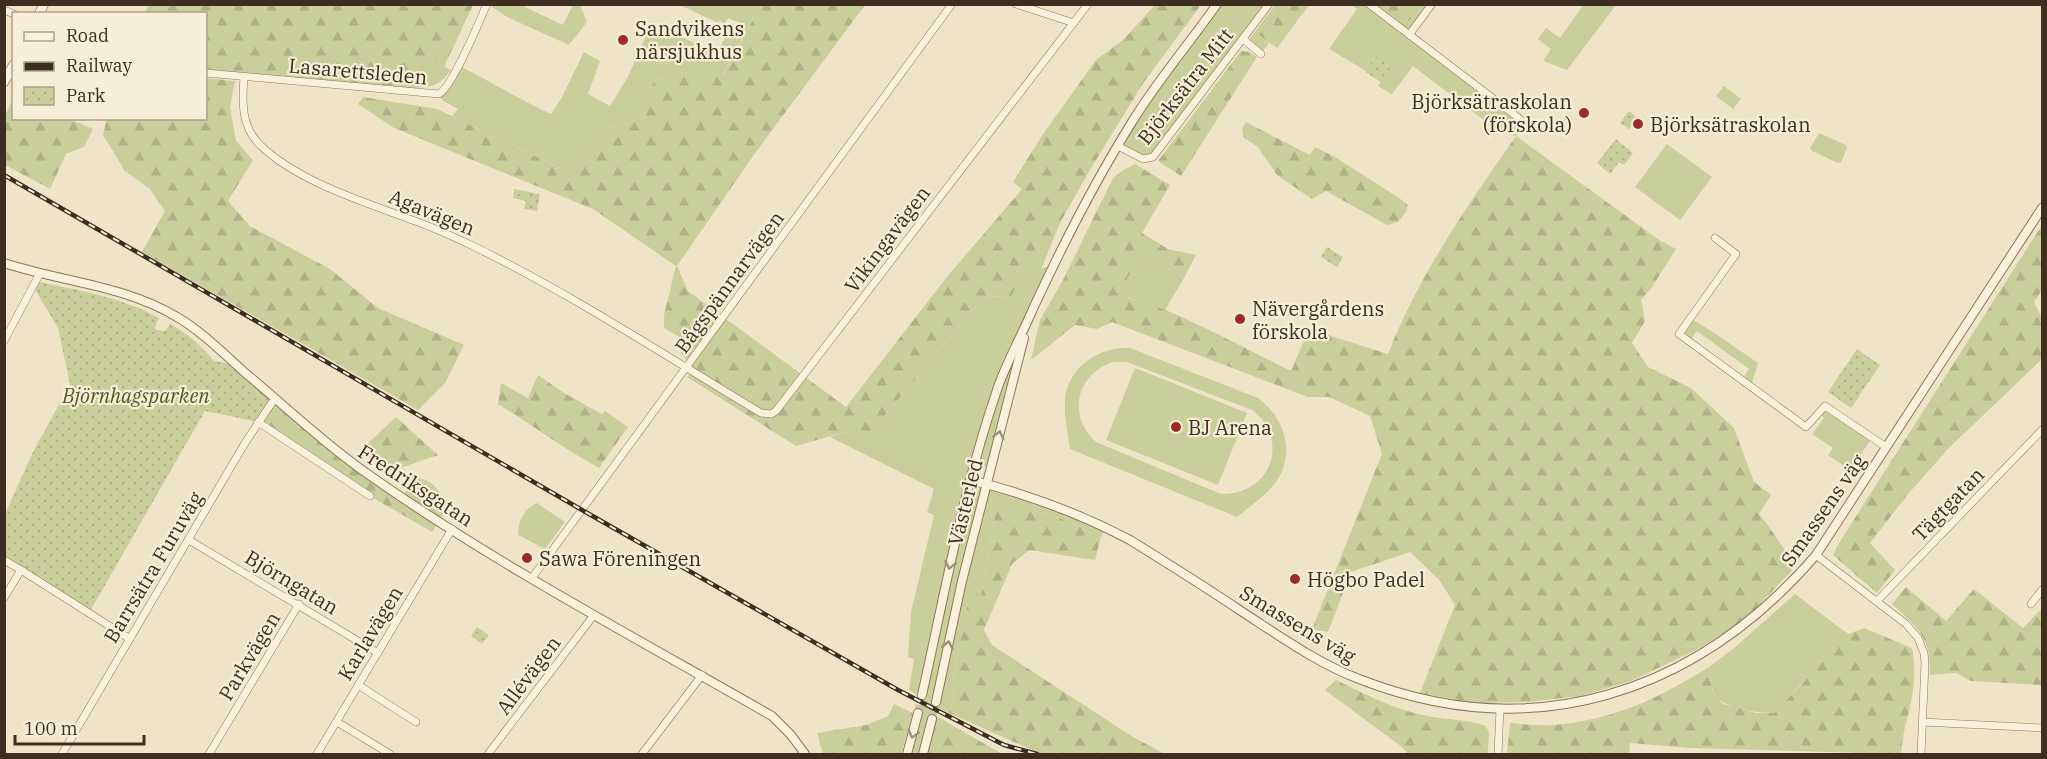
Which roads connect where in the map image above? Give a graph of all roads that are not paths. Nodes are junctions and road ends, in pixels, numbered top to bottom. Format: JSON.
{"nodes":[{"id":1,"x":488,"y":4,"type":"edge"},
{"id":2,"x":952,"y":4,"type":"edge"},
{"id":3,"x":1016,"y":4,"type":"edge"},
{"id":4,"x":1088,"y":4,"type":"edge"},
{"id":5,"x":1217,"y":4,"type":"edge"},
{"id":6,"x":1269,"y":4,"type":"edge"},
{"id":7,"x":1369,"y":4,"type":"edge"},
{"id":8,"x":1432,"y":4,"type":"edge"},
{"id":9,"x":1074,"y":23,"type":"junction"},
{"id":10,"x":1409,"y":35,"type":"junction"},
{"id":11,"x":1243,"y":39,"type":"junction"},
{"id":12,"x":1261,"y":54,"type":"dead end"},
{"id":13,"x":12,"y":68,"type":"edge"},
{"id":14,"x":207,"y":73,"type":"edge"},
{"id":15,"x":244,"y":77,"type":"junction"},
{"id":16,"x":4,"y":82,"type":"edge"},
{"id":17,"x":1520,"y":119,"type":"dead end"},
{"id":18,"x":1118,"y":146,"type":"junction"},
{"id":19,"x":2043,"y":208,"type":"edge"},
{"id":20,"x":1715,"y":238,"type":"dead end"},
{"id":21,"x":4,"y":263,"type":"edge"},
{"id":22,"x":40,"y":273,"type":"junction"},
{"id":23,"x":1033,"y":311,"type":"junction"},
{"id":24,"x":4,"y":341,"type":"edge"},
{"id":25,"x":686,"y":368,"type":"junction"},
{"id":26,"x":275,"y":398,"type":"junction"},
{"id":27,"x":258,"y":422,"type":"junction"},
{"id":28,"x":2043,"y":429,"type":"edge"},
{"id":29,"x":1886,"y":447,"type":"junction"},
{"id":30,"x":971,"y":480,"type":"junction"},
{"id":31,"x":986,"y":483,"type":"junction"},
{"id":32,"x":370,"y":496,"type":"dead end"},
{"id":33,"x":452,"y":530,"type":"junction"},
{"id":34,"x":189,"y":540,"type":"junction"},
{"id":35,"x":1816,"y":555,"type":"junction"},
{"id":36,"x":4,"y":560,"type":"edge"},
{"id":37,"x":21,"y":570,"type":"junction"},
{"id":38,"x":532,"y":578,"type":"junction"},
{"id":39,"x":2043,"y":590,"type":"edge"},
{"id":40,"x":4,"y":598,"type":"edge"},
{"id":41,"x":1877,"y":601,"type":"junction"},
{"id":42,"x":299,"y":604,"type":"junction"},
{"id":43,"x":2031,"y":604,"type":"dead end"},
{"id":44,"x":594,"y":615,"type":"junction"},
{"id":45,"x":130,"y":639,"type":"junction"},
{"id":46,"x":378,"y":653,"type":"junction"},
{"id":47,"x":702,"y":675,"type":"junction"},
{"id":48,"x":358,"y":685,"type":"junction"},
{"id":49,"x":922,"y":695,"type":"tunnel mouth"},
{"id":50,"x":936,"y":702,"type":"tunnel mouth"},
{"id":51,"x":1500,"y":709,"type":"junction"},
{"id":52,"x":918,"y":713,"type":"tunnel mouth"},
{"id":53,"x":932,"y":719,"type":"tunnel mouth"},
{"id":54,"x":337,"y":722,"type":"junction"},
{"id":55,"x":416,"y":722,"type":"dead end"},
{"id":56,"x":1922,"y":722,"type":"junction"},
{"id":57,"x":2043,"y":728,"type":"edge"},
{"id":58,"x":63,"y":754,"type":"edge"},
{"id":59,"x":209,"y":754,"type":"edge"},
{"id":60,"x":317,"y":754,"type":"edge"},
{"id":61,"x":390,"y":754,"type":"edge"},
{"id":62,"x":488,"y":754,"type":"edge"},
{"id":63,"x":642,"y":754,"type":"edge"},
{"id":64,"x":805,"y":754,"type":"edge"},
{"id":65,"x":907,"y":754,"type":"edge"},
{"id":66,"x":923,"y":754,"type":"edge"},
{"id":67,"x":1498,"y":754,"type":"edge"},
{"id":68,"x":1920,"y":754,"type":"edge"}],
"edges":[{"from":1,"to":15,"type":"street","name":"Lasarettsleden"},
{"from":2,"to":25,"type":"street","name":"Bågspännarvägen"},
{"from":3,"to":9,"type":"street"},
{"from":4,"to":9,"type":"street","name":"Vikingavägen"},
{"from":5,"to":18,"type":"street","name":"Västerled"},
{"from":6,"to":11,"type":"street","name":"Björksätra Mitt"},
{"from":7,"to":10,"type":"street"},
{"from":8,"to":10,"type":"street"},
{"from":9,"to":25,"type":"street","name":"Vikingavägen"},
{"from":10,"to":17,"type":"street"},
{"from":11,"to":12,"type":"street"},
{"from":11,"to":18,"type":"street","name":"Björksätra Mitt"},
{"from":13,"to":16,"type":"main road"},
{"from":14,"to":15,"type":"street"},
{"from":15,"to":25,"type":"street","name":"Agavägen"},
{"from":18,"to":23,"type":"street","name":"Västerled"},
{"from":19,"to":29,"type":"street","name":"Smassens väg"},
{"from":20,"to":29,"type":"street","name":"Smassens väg"},
{"from":21,"to":22,"type":"street","name":"Fredriksgatan"},
{"from":22,"to":24,"type":"street"},
{"from":22,"to":26,"type":"street","name":"Fredriksgatan"},
{"from":23,"to":30,"type":"street","name":"Västerled"},
{"from":31,"to":23,"type":"street","name":"Västerled","one_way":true},
{"from":25,"to":38,"type":"street","name":"Bågspännarvägen"},
{"from":26,"to":27,"type":"street","name":"Barrsätra Furuväg"},
{"from":26,"to":33,"type":"street","name":"Fredriksgatan"},
{"from":27,"to":32,"type":"street","name":"Fredriksgatan"},
{"from":27,"to":34,"type":"street","name":"Barrsätra Furuväg"},
{"from":28,"to":41,"type":"street","name":"Tägtgatan"},
{"from":29,"to":35,"type":"street","name":"Smassens väg"},
{"from":30,"to":31,"type":"street","name":"Smassens väg"},
{"from":30,"to":49,"type":"street","name":"Västerled","one_way":true},
{"from":50,"to":31,"type":"street","name":"Västerled","one_way":true},
{"from":31,"to":51,"type":"street","name":"Smassens väg"},
{"from":33,"to":38,"type":"street","name":"Fredriksgatan"},
{"from":33,"to":46,"type":"street","name":"Karlavägen"},
{"from":34,"to":42,"type":"street","name":"Björngatan"},
{"from":34,"to":45,"type":"street","name":"Barrsätra Furuväg"},
{"from":35,"to":41,"type":"street"},
{"from":35,"to":51,"type":"street","name":"Smassens väg"},
{"from":36,"to":37,"type":"street"},
{"from":37,"to":40,"type":"street"},
{"from":37,"to":45,"type":"street"},
{"from":38,"to":44,"type":"street","name":"Fredriksgatan"},
{"from":39,"to":43,"type":"street"},
{"from":41,"to":56,"type":"street"},
{"from":42,"to":46,"type":"street","name":"Björngatan"},
{"from":42,"to":59,"type":"street","name":"Parkvägen"},
{"from":44,"to":47,"type":"street","name":"Fredriksgatan"},
{"from":44,"to":62,"type":"street","name":"Allévägen"},
{"from":45,"to":58,"type":"street","name":"Barrsätra Furuväg"},
{"from":46,"to":48,"type":"street","name":"Karlavägen"},
{"from":47,"to":63,"type":"street"},
{"from":47,"to":64,"type":"street","name":"Fredriksgatan"},
{"from":48,"to":54,"type":"street","name":"Karlavägen"},
{"from":48,"to":55,"type":"street"},
{"from":51,"to":67,"type":"street"},
{"from":52,"to":65,"type":"street","one_way":true},
{"from":53,"to":66,"type":"street"},
{"from":54,"to":60,"type":"street","name":"Karlavägen"},
{"from":54,"to":61,"type":"street"},
{"from":56,"to":57,"type":"street"},
{"from":56,"to":68,"type":"street"}]}
